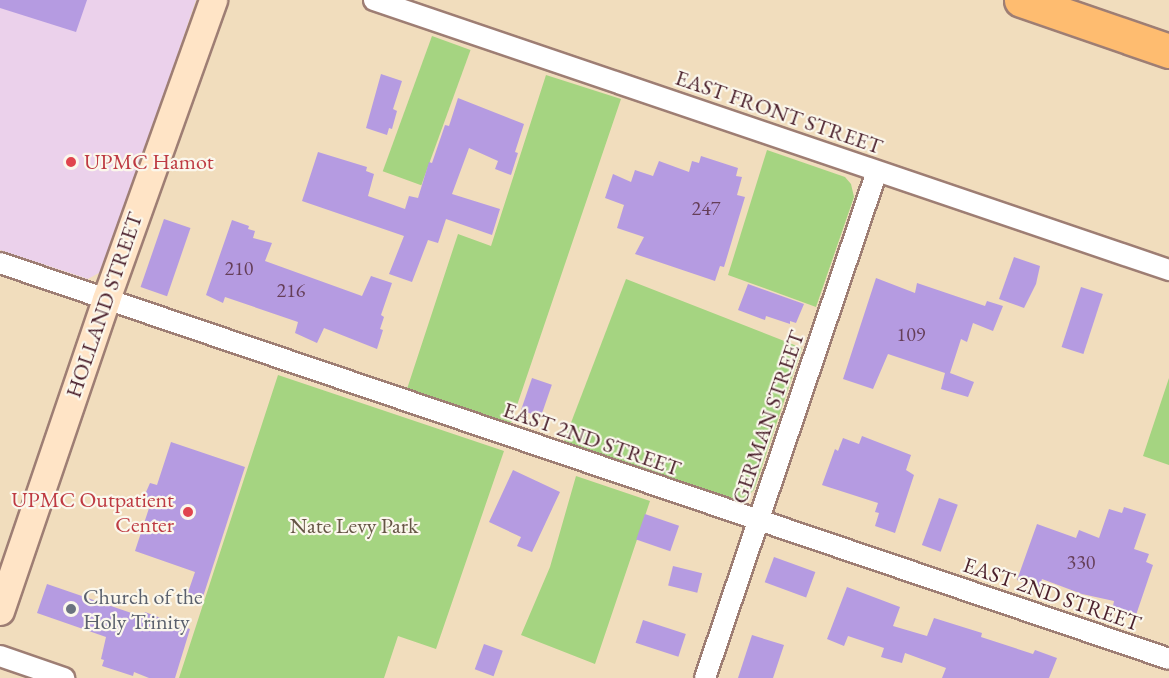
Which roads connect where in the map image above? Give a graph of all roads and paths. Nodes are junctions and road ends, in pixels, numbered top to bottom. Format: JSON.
{"nodes":[{"id":1,"x":213,"y":0,"type":"edge"},
{"id":2,"x":374,"y":0,"type":"edge"},
{"id":3,"x":1021,"y":0,"type":"edge"},
{"id":4,"x":1169,"y":51,"type":"edge"},
{"id":5,"x":877,"y":171,"type":"junction"},
{"id":6,"x":0,"y":263,"type":"edge"},
{"id":7,"x":1169,"y":270,"type":"edge"},
{"id":8,"x":106,"y":299,"type":"junction"},
{"id":9,"x":759,"y":520,"type":"junction"},
{"id":10,"x":0,"y":611,"type":"edge"},
{"id":11,"x":0,"y":656,"type":"edge"},
{"id":12,"x":1169,"y":659,"type":"edge"},
{"id":13,"x":64,"y":678,"type":"edge"},
{"id":14,"x":705,"y":678,"type":"edge"}],
"edges":[{"from":1,"to":8,"type":"street","name":"HOLLAND STREET"},
{"from":2,"to":5,"type":"street","name":"EAST FRONT STREET"},
{"from":3,"to":4,"type":"highway"},
{"from":5,"to":7,"type":"street","name":"EAST FRONT STREET"},
{"from":5,"to":9,"type":"street","name":"GERMAN STREET"},
{"from":6,"to":8,"type":"street","name":"EAST 2ND STREET"},
{"from":8,"to":9,"type":"street","name":"EAST 2ND STREET"},
{"from":8,"to":10,"type":"street","name":"HOLLAND STREET"},
{"from":9,"to":12,"type":"street","name":"EAST 2ND STREET"},
{"from":9,"to":14,"type":"street","name":"GERMAN STREET"},
{"from":11,"to":13,"type":"street"}]}
